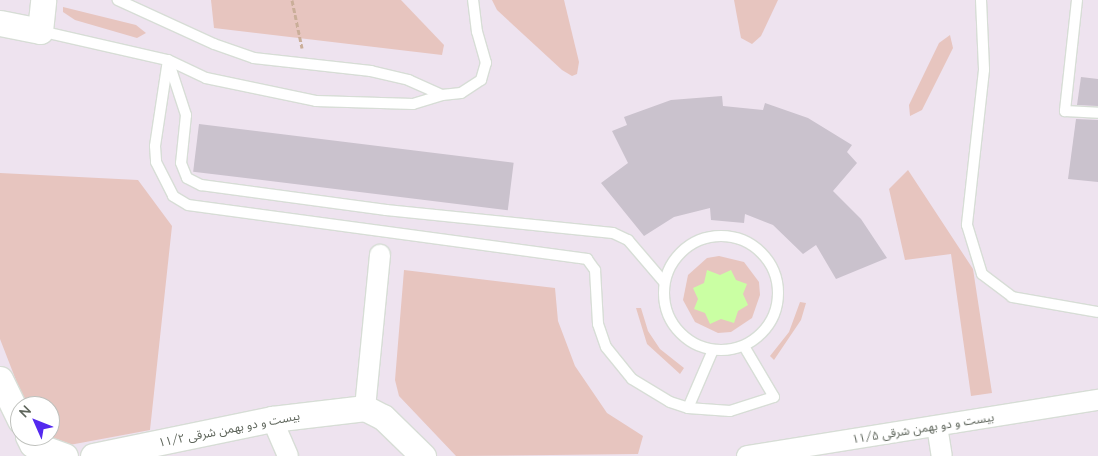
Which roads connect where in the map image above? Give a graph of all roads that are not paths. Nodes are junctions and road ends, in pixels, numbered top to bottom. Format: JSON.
{"nodes":[{"id":1,"x":44,"y":0,"type":"edge"},
{"id":2,"x":118,"y":0,"type":"edge"},
{"id":3,"x":473,"y":0,"type":"edge"},
{"id":4,"x":981,"y":0,"type":"edge"},
{"id":5,"x":1077,"y":0,"type":"edge"},
{"id":6,"x":0,"y":23,"type":"edge"},
{"id":7,"x":40,"y":31,"type":"junction"},
{"id":8,"x":168,"y":60,"type":"junction"},
{"id":9,"x":442,"y":95,"type":"junction"},
{"id":10,"x":1098,"y":113,"type":"edge"},
{"id":11,"x":380,"y":255,"type":"dead end"},
{"id":12,"x":664,"y":282,"type":"junction"},
{"id":13,"x":1098,"y":312,"type":"edge"},
{"id":14,"x":744,"y":346,"type":"junction"},
{"id":15,"x":713,"y":350,"type":"junction"},
{"id":16,"x":0,"y":379,"type":"edge"},
{"id":17,"x":10,"y":400,"type":"edge"},
{"id":18,"x":1098,"y":400,"type":"edge"},
{"id":19,"x":365,"y":408,"type":"junction"},
{"id":20,"x":688,"y":408,"type":"junction"},
{"id":21,"x":272,"y":419,"type":"junction"},
{"id":22,"x":937,"y":426,"type":"junction"},
{"id":23,"x":38,"y":446,"type":"edge"},
{"id":24,"x":65,"y":456,"type":"edge"},
{"id":25,"x":93,"y":456,"type":"edge"},
{"id":26,"x":288,"y":456,"type":"edge"},
{"id":27,"x":423,"y":456,"type":"edge"},
{"id":28,"x":747,"y":456,"type":"edge"},
{"id":29,"x":942,"y":456,"type":"edge"}],
"edges":[{"from":1,"to":7,"type":"street"},
{"from":2,"to":9,"type":"lane"},
{"from":3,"to":9,"type":"lane"},
{"from":4,"to":13,"type":"lane"},
{"from":5,"to":10,"type":"lane"},
{"from":6,"to":7,"type":"street"},
{"from":7,"to":8,"type":"lane"},
{"from":8,"to":9,"type":"lane"},
{"from":8,"to":12,"type":"lane"},
{"from":8,"to":20,"type":"lane"},
{"from":11,"to":19,"type":"street"},
{"from":12,"to":14,"type":"lane"},
{"from":12,"to":15,"type":"lane"},
{"from":14,"to":15,"type":"lane"},
{"from":14,"to":20,"type":"lane"},
{"from":15,"to":20,"type":"lane"},
{"from":16,"to":17,"type":"street"},
{"from":18,"to":22,"type":"street","name":"بیست و دو بهمن شرقی ۱۱/۵"},
{"from":19,"to":21,"type":"street","name":"بیست و دو بهمن شرقی ۱۱/۲"},
{"from":19,"to":27,"type":"street"},
{"from":21,"to":25,"type":"street","name":"بیست و دو بهمن شرقی ۱۱/۲"},
{"from":21,"to":26,"type":"street"},
{"from":22,"to":28,"type":"street","name":"بیست و دو بهمن شرقی ۱۱/۵"},
{"from":22,"to":29,"type":"street"},
{"from":23,"to":24,"type":"street"}]}
